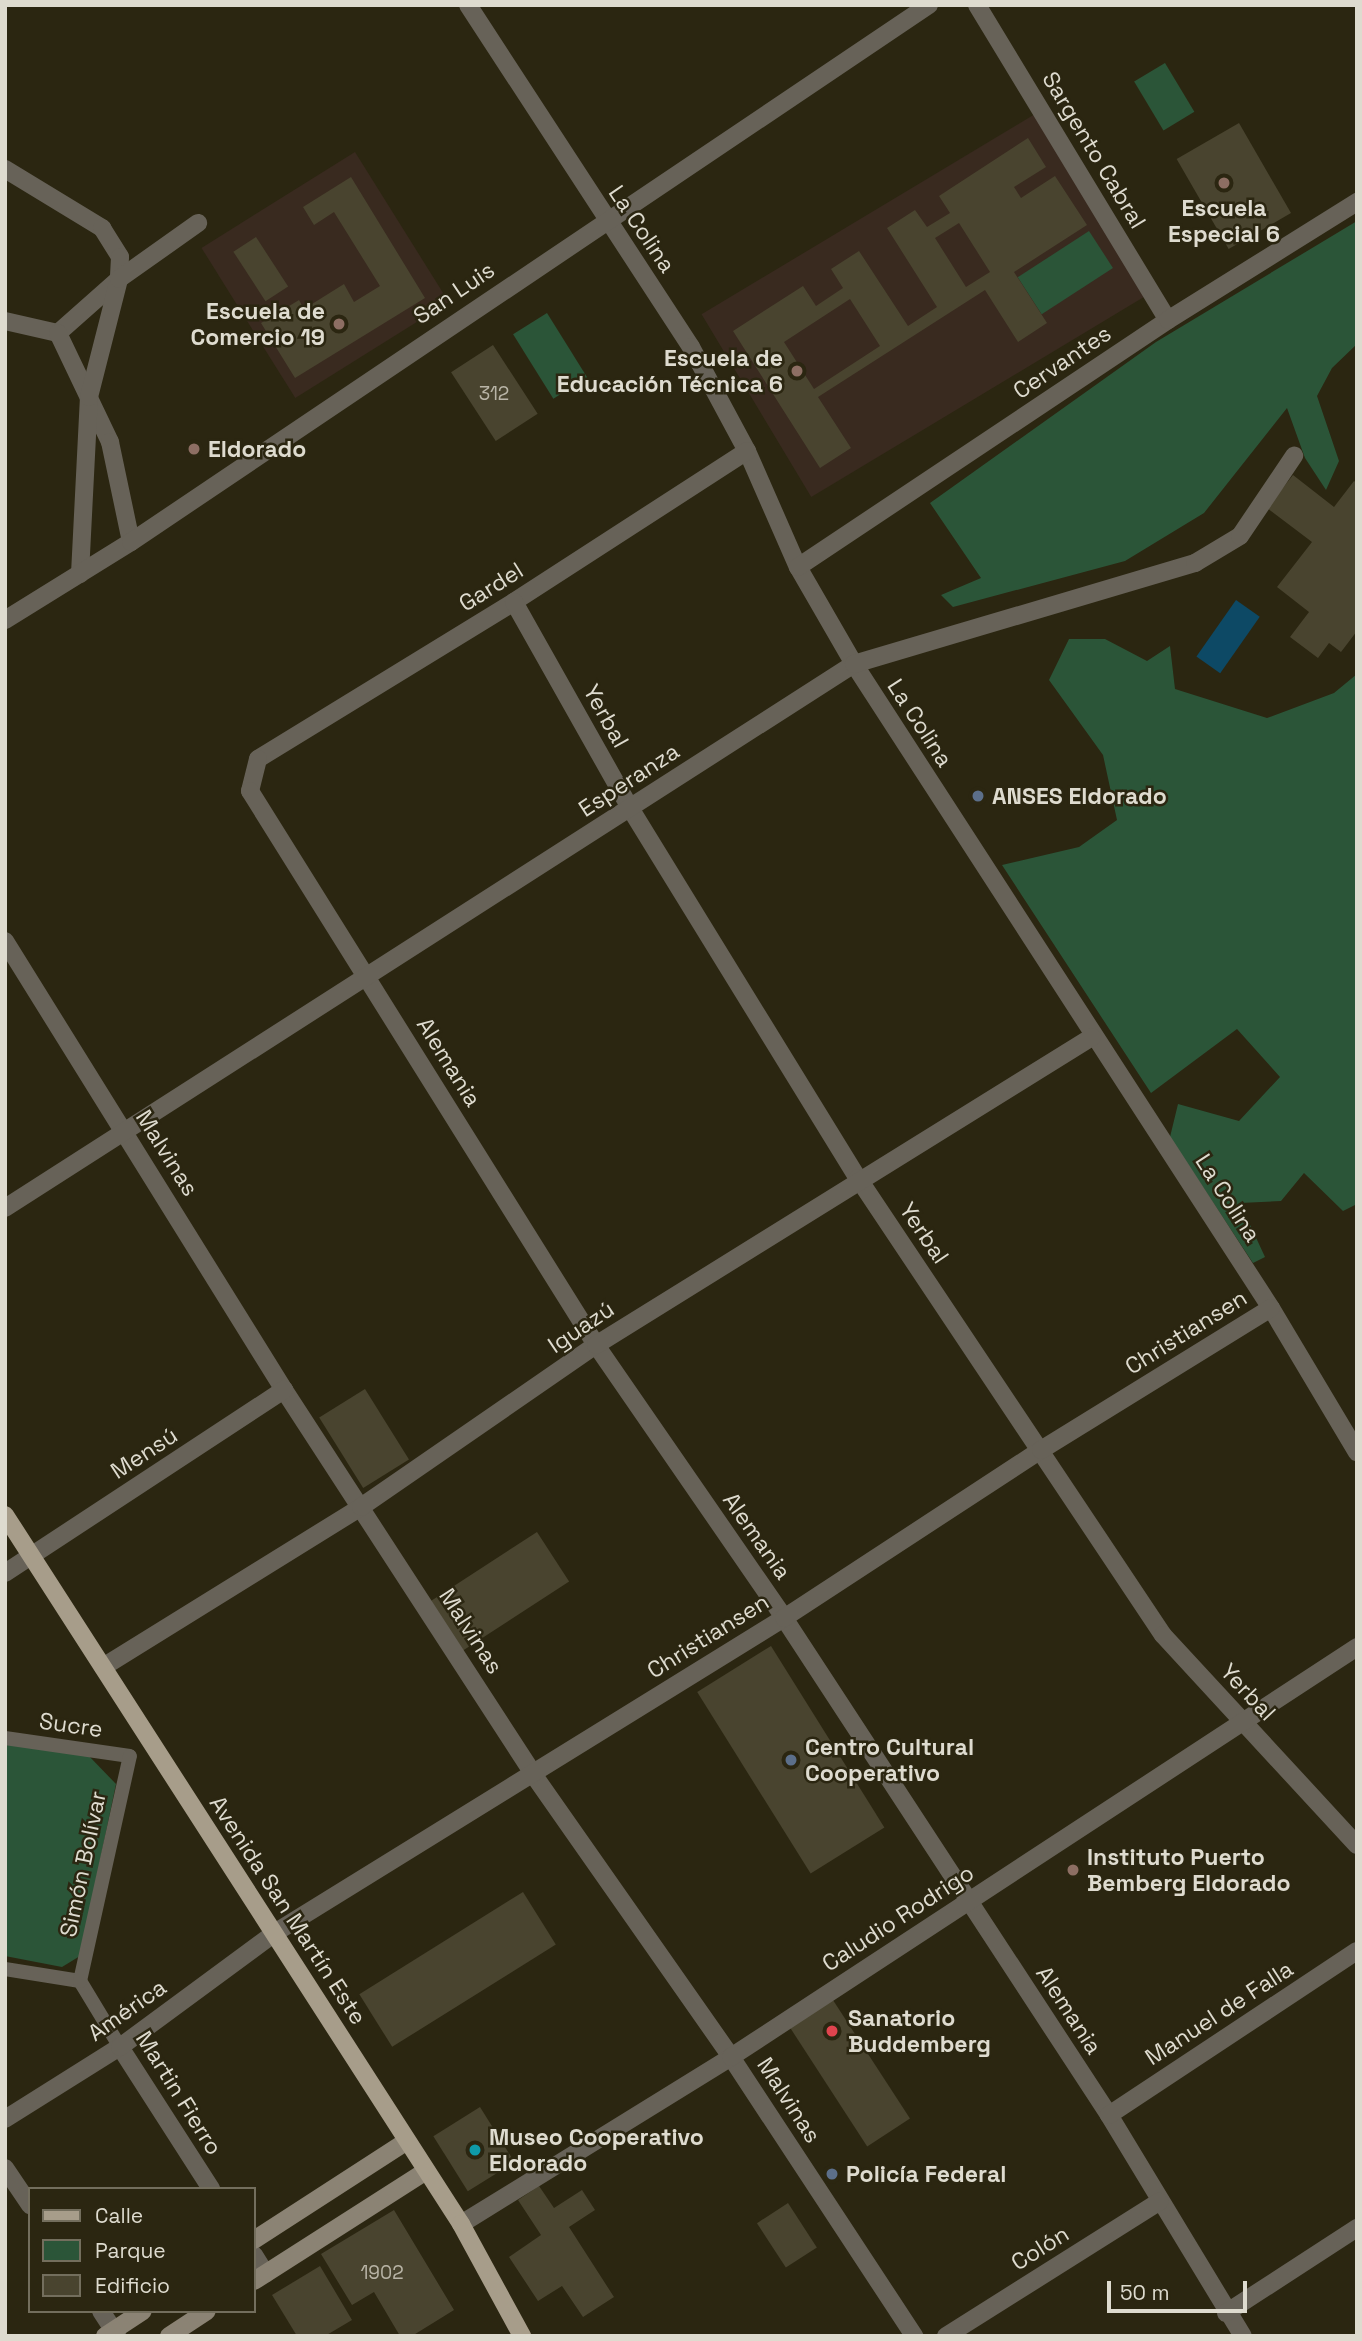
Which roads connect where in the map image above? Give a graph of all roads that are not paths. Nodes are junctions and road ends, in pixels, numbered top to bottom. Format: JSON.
{"nodes":[{"id":1,"x":468,"y":5,"type":"edge"},
{"id":2,"x":929,"y":5,"type":"edge"},
{"id":3,"x":977,"y":5,"type":"edge"},
{"id":4,"x":5,"y":169,"type":"edge"},
{"id":5,"x":1357,"y":202,"type":"edge"},
{"id":6,"x":605,"y":220,"type":"junction"},
{"id":7,"x":198,"y":223,"type":"dead end"},
{"id":8,"x":119,"y":279,"type":"junction"},
{"id":9,"x":1168,"y":320,"type":"junction"},
{"id":10,"x":5,"y":321,"type":"edge"},
{"id":11,"x":58,"y":333,"type":"junction"},
{"id":12,"x":89,"y":397,"type":"junction"},
{"id":13,"x":747,"y":452,"type":"junction"},
{"id":14,"x":1294,"y":456,"type":"dead end"},
{"id":15,"x":131,"y":542,"type":"junction"},
{"id":16,"x":798,"y":567,"type":"junction"},
{"id":17,"x":80,"y":574,"type":"junction"},
{"id":18,"x":514,"y":602,"type":"junction"},
{"id":19,"x":5,"y":620,"type":"edge"},
{"id":20,"x":854,"y":664,"type":"junction"},
{"id":21,"x":258,"y":759,"type":"joint"},
{"id":22,"x":630,"y":808,"type":"junction"},
{"id":23,"x":5,"y":941,"type":"edge"},
{"id":24,"x":367,"y":975,"type":"junction"},
{"id":25,"x":1092,"y":1037,"type":"junction"},
{"id":26,"x":126,"y":1133,"type":"junction"},
{"id":27,"x":858,"y":1178,"type":"junction"},
{"id":28,"x":5,"y":1208,"type":"edge"},
{"id":29,"x":1271,"y":1308,"type":"junction"},
{"id":30,"x":596,"y":1345,"type":"junction"},
{"id":31,"x":284,"y":1391,"type":"junction"},
{"id":32,"x":1041,"y":1450,"type":"junction"},
{"id":33,"x":1357,"y":1452,"type":"edge"},
{"id":34,"x":362,"y":1507,"type":"junction"},
{"id":35,"x":5,"y":1516,"type":"edge"},
{"id":36,"x":32,"y":1556,"type":"junction"},
{"id":37,"x":5,"y":1573,"type":"edge"},
{"id":38,"x":785,"y":1618,"type":"junction"},
{"id":39,"x":1357,"y":1647,"type":"edge"},
{"id":40,"x":103,"y":1667,"type":"junction"},
{"id":41,"x":1243,"y":1723,"type":"junction"},
{"id":42,"x":5,"y":1738,"type":"edge"},
{"id":43,"x":151,"y":1742,"type":"junction"},
{"id":44,"x":130,"y":1756,"type":"junction"},
{"id":45,"x":533,"y":1774,"type":"junction"},
{"id":46,"x":1357,"y":1845,"type":"edge"},
{"id":47,"x":968,"y":1901,"type":"junction"},
{"id":48,"x":274,"y":1934,"type":"junction"},
{"id":49,"x":1357,"y":1951,"type":"edge"},
{"id":50,"x":5,"y":1969,"type":"edge"},
{"id":51,"x":80,"y":1981,"type":"junction"},
{"id":52,"x":120,"y":2047,"type":"junction"},
{"id":53,"x":731,"y":2057,"type":"junction"},
{"id":54,"x":1109,"y":2115,"type":"junction"},
{"id":55,"x":5,"y":2119,"type":"edge"},
{"id":56,"x":407,"y":2141,"type":"junction"},
{"id":57,"x":5,"y":2168,"type":"edge"},
{"id":58,"x":426,"y":2171,"type":"junction"},
{"id":59,"x":210,"y":2187,"type":"edge"},
{"id":60,"x":28,"y":2202,"type":"edge"},
{"id":61,"x":1159,"y":2202,"type":"junction"},
{"id":62,"x":461,"y":2224,"type":"junction"},
{"id":63,"x":1357,"y":2228,"type":"edge"},
{"id":64,"x":256,"y":2239,"type":"edge"},
{"id":65,"x":260,"y":2278,"type":"edge"},
{"id":66,"x":102,"y":2313,"type":"edge"},
{"id":67,"x":140,"y":2313,"type":"edge"},
{"id":68,"x":204,"y":2313,"type":"edge"},
{"id":69,"x":1226,"y":2313,"type":"junction"},
{"id":70,"x":112,"y":2334,"type":"edge"},
{"id":71,"x":169,"y":2336,"type":"edge"},
{"id":72,"x":522,"y":2336,"type":"edge"},
{"id":73,"x":914,"y":2336,"type":"edge"},
{"id":74,"x":946,"y":2336,"type":"edge"},
{"id":75,"x":1243,"y":2336,"type":"edge"}],
"edges":[{"from":1,"to":6,"type":"street","name":"La Colina"},
{"from":2,"to":6,"type":"street","name":"San Luis"},
{"from":3,"to":9,"type":"street","name":"Sargento Cabral"},
{"from":4,"to":8,"type":"street"},
{"from":5,"to":9,"type":"street","name":"Cervantes"},
{"from":6,"to":13,"type":"street","name":"La Colina"},
{"from":6,"to":15,"type":"street","name":"San Luis"},
{"from":7,"to":8,"type":"street"},
{"from":8,"to":11,"type":"street"},
{"from":8,"to":12,"type":"street"},
{"from":9,"to":16,"type":"street","name":"Cervantes"},
{"from":10,"to":11,"type":"street"},
{"from":11,"to":12,"type":"street"},
{"from":12,"to":15,"type":"street"},
{"from":12,"to":17,"type":"street"},
{"from":13,"to":16,"type":"street","name":"La Colina"},
{"from":13,"to":18,"type":"street","name":"Gardel"},
{"from":14,"to":20,"type":"street","name":"Esperanza"},
{"from":15,"to":17,"type":"street","name":"San Luis"},
{"from":16,"to":20,"type":"street","name":"La Colina"},
{"from":17,"to":19,"type":"street","name":"San Luis"},
{"from":18,"to":21,"type":"street","name":"Gardel"},
{"from":18,"to":22,"type":"street","name":"Yerbal"},
{"from":20,"to":22,"type":"street","name":"Esperanza"},
{"from":20,"to":25,"type":"street","name":"La Colina"},
{"from":21,"to":24,"type":"street","name":"Alemania"},
{"from":22,"to":24,"type":"street","name":"Esperanza"},
{"from":22,"to":27,"type":"street","name":"Yerbal"},
{"from":23,"to":26,"type":"street","name":"Malvinas"},
{"from":24,"to":26,"type":"street","name":"Esperanza"},
{"from":24,"to":30,"type":"street","name":"Alemania"},
{"from":25,"to":27,"type":"street","name":"Iguazú"},
{"from":25,"to":29,"type":"street","name":"La Colina"},
{"from":26,"to":28,"type":"street","name":"Esperanza"},
{"from":26,"to":31,"type":"street","name":"Malvinas"},
{"from":27,"to":30,"type":"street","name":"Iguazú"},
{"from":27,"to":32,"type":"street","name":"Yerbal"},
{"from":29,"to":32,"type":"street","name":"Christiansen"},
{"from":29,"to":33,"type":"street","name":"La Colina"},
{"from":30,"to":34,"type":"street","name":"Iguazú"},
{"from":30,"to":38,"type":"street","name":"Alemania"},
{"from":31,"to":34,"type":"street","name":"Malvinas"},
{"from":31,"to":36,"type":"street","name":"Mensú"},
{"from":32,"to":38,"type":"street","name":"Christiansen"},
{"from":32,"to":41,"type":"street","name":"Yerbal"},
{"from":34,"to":40,"type":"street","name":"Iguazú"},
{"from":34,"to":45,"type":"street","name":"Malvinas"},
{"from":35,"to":36,"type":"main road","name":"Avenida San Martín Este"},
{"from":36,"to":37,"type":"street","name":"Mensú"},
{"from":36,"to":40,"type":"main road","name":"Avenida San Martín Este"},
{"from":38,"to":45,"type":"street","name":"Christiansen"},
{"from":38,"to":47,"type":"street","name":"Alemania"},
{"from":39,"to":41,"type":"street","name":"Caludio Rodrigo"},
{"from":40,"to":43,"type":"main road","name":"Avenida San Martín Este"},
{"from":41,"to":46,"type":"street","name":"Yerbal"},
{"from":41,"to":47,"type":"street","name":"Caludio Rodrigo"},
{"from":42,"to":44,"type":"street","name":"Sucre"},
{"from":43,"to":44,"type":"street"},
{"from":43,"to":48,"type":"main road","name":"Avenida San Martín Este"},
{"from":44,"to":51,"type":"street","name":"Simón Bolívar"},
{"from":45,"to":48,"type":"street","name":"Christiansen"},
{"from":45,"to":53,"type":"street","name":"Malvinas"},
{"from":47,"to":53,"type":"street","name":"Caludio Rodrigo"},
{"from":47,"to":54,"type":"street","name":"Alemania"},
{"from":48,"to":52,"type":"street","name":"América"},
{"from":48,"to":56,"type":"main road","name":"Avenida San Martín Este"},
{"from":49,"to":54,"type":"street","name":"Manuel de Falla"},
{"from":50,"to":51,"type":"street"},
{"from":51,"to":52,"type":"street","name":"Martin Fierro"},
{"from":52,"to":55,"type":"street","name":"América"},
{"from":52,"to":59,"type":"street","name":"Martin Fierro"},
{"from":53,"to":62,"type":"street","name":"Caludio Rodrigo"},
{"from":53,"to":73,"type":"street","name":"Malvinas"},
{"from":54,"to":61,"type":"street","name":"Alemania"},
{"from":56,"to":58,"type":"main road","name":"Avenida San Martín Este"},
{"from":56,"to":64,"type":"main road"},
{"from":57,"to":60,"type":"street"},
{"from":58,"to":62,"type":"main road","name":"Avenida San Martín Este"},
{"from":58,"to":65,"type":"main road"},
{"from":61,"to":69,"type":"street","name":"Alemania"},
{"from":61,"to":74,"type":"street","name":"Colón"},
{"from":62,"to":72,"type":"main road","name":"Avenida San Martín Este"},
{"from":63,"to":69,"type":"street"},
{"from":66,"to":70,"type":"street"},
{"from":67,"to":70,"type":"main road"},
{"from":68,"to":71,"type":"main road"},
{"from":69,"to":75,"type":"street","name":"Alemania"}]}
